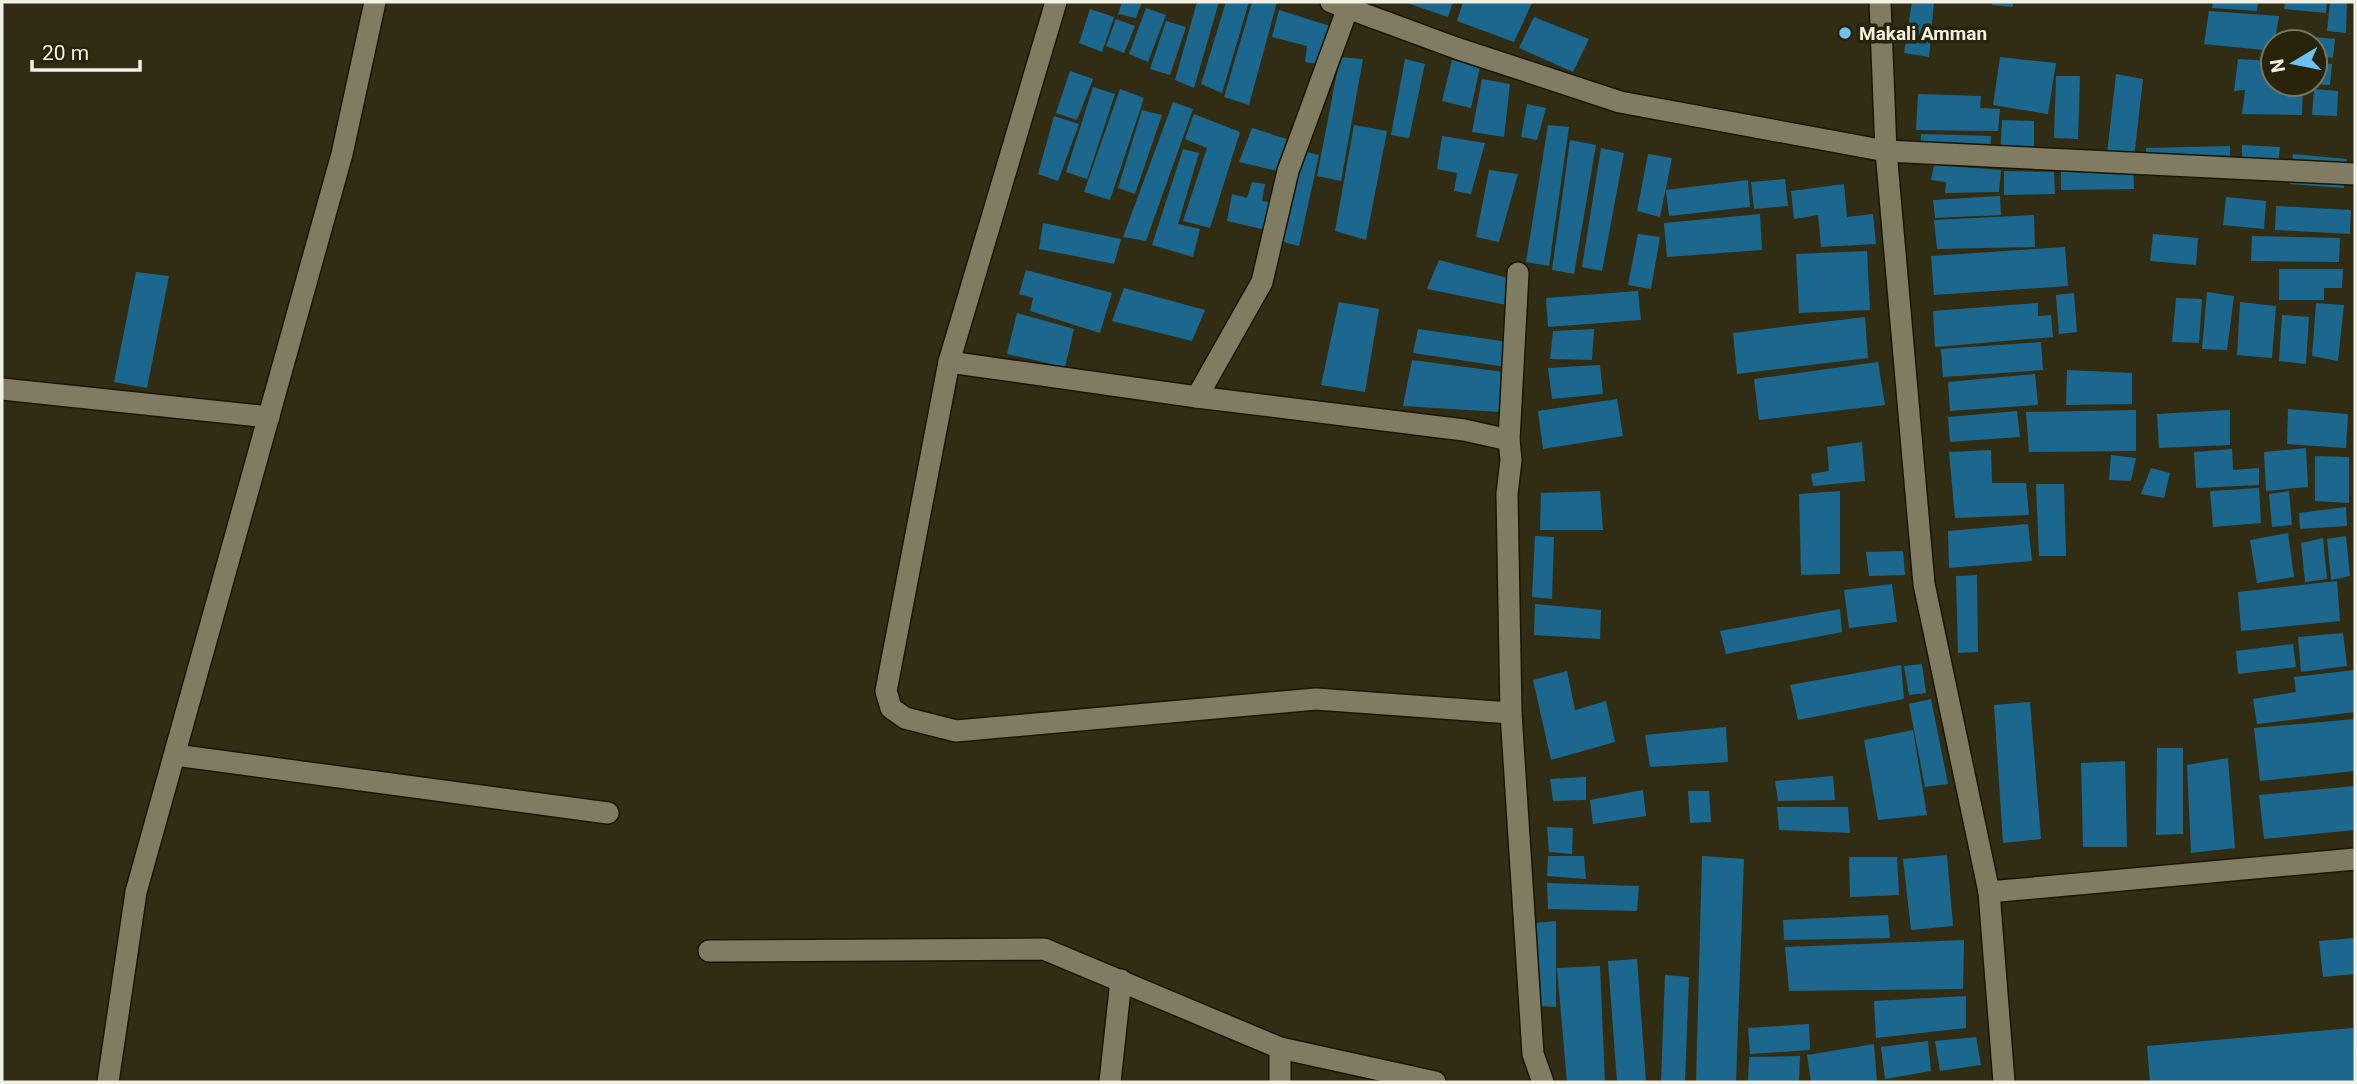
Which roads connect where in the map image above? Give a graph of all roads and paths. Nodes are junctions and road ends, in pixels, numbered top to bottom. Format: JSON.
{"nodes":[{"id":1,"x":375,"y":2,"type":"edge"},
{"id":2,"x":1056,"y":2,"type":"edge"},
{"id":3,"x":1880,"y":2,"type":"edge"},
{"id":4,"x":1343,"y":4,"type":"edge"},
{"id":5,"x":1886,"y":151,"type":"junction"},
{"id":6,"x":2355,"y":174,"type":"edge"},
{"id":7,"x":1518,"y":273,"type":"dead end"},
{"id":8,"x":949,"y":362,"type":"junction"},
{"id":9,"x":2,"y":389,"type":"edge"},
{"id":10,"x":1197,"y":397,"type":"junction"},
{"id":11,"x":269,"y":417,"type":"junction"},
{"id":12,"x":1509,"y":440,"type":"junction"},
{"id":13,"x":1511,"y":713,"type":"junction"},
{"id":14,"x":175,"y":755,"type":"junction"},
{"id":15,"x":608,"y":813,"type":"dead end"},
{"id":16,"x":2355,"y":859,"type":"edge"},
{"id":17,"x":1989,"y":892,"type":"junction"},
{"id":18,"x":709,"y":951,"type":"dead end"},
{"id":19,"x":1121,"y":980,"type":"junction"},
{"id":20,"x":1280,"y":1048,"type":"junction"},
{"id":21,"x":108,"y":1082,"type":"edge"},
{"id":22,"x":1110,"y":1082,"type":"edge"},
{"id":23,"x":1280,"y":1082,"type":"edge"},
{"id":24,"x":1435,"y":1082,"type":"edge"},
{"id":25,"x":1543,"y":1082,"type":"edge"},
{"id":26,"x":1999,"y":1082,"type":"edge"}],
"edges":[{"from":1,"to":11,"type":"street"},
{"from":2,"to":8,"type":"street"},
{"from":3,"to":5,"type":"street"},
{"from":4,"to":5,"type":"street"},
{"from":4,"to":10,"type":"street"},
{"from":5,"to":6,"type":"street"},
{"from":5,"to":17,"type":"street"},
{"from":7,"to":12,"type":"street"},
{"from":8,"to":10,"type":"street"},
{"from":8,"to":13,"type":"street"},
{"from":9,"to":11,"type":"street"},
{"from":10,"to":12,"type":"street"},
{"from":11,"to":14,"type":"street"},
{"from":12,"to":13,"type":"street"},
{"from":13,"to":25,"type":"street"},
{"from":14,"to":15,"type":"street"},
{"from":14,"to":21,"type":"street"},
{"from":16,"to":17,"type":"street"},
{"from":17,"to":26,"type":"street"},
{"from":18,"to":19,"type":"street"},
{"from":19,"to":20,"type":"street"},
{"from":19,"to":22,"type":"street"},
{"from":20,"to":23,"type":"street"},
{"from":20,"to":24,"type":"street"}]}
